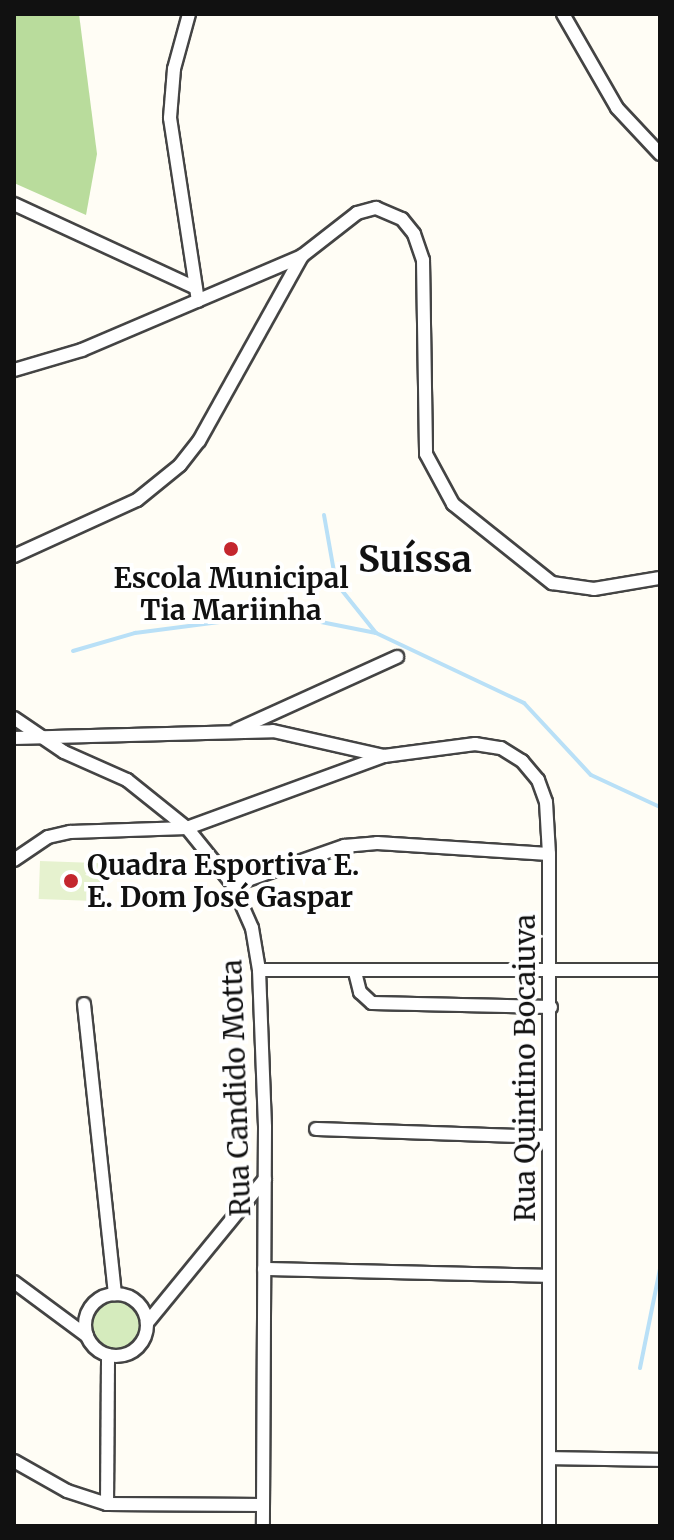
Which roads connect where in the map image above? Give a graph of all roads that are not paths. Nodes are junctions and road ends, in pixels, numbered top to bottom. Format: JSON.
{"nodes":[{"id":1,"x":189,"y":14,"type":"edge"},
{"id":2,"x":563,"y":14,"type":"edge"},
{"id":3,"x":660,"y":137,"type":"edge"},
{"id":4,"x":660,"y":156,"type":"edge"},
{"id":5,"x":14,"y":204,"type":"edge"},
{"id":6,"x":302,"y":256,"type":"junction"},
{"id":7,"x":197,"y":295,"type":"junction"},
{"id":8,"x":14,"y":370,"type":"edge"},
{"id":9,"x":14,"y":556,"type":"edge"},
{"id":10,"x":660,"y":578,"type":"edge"},
{"id":11,"x":397,"y":657,"type":"dead end"},
{"id":12,"x":14,"y":718,"type":"edge"},
{"id":13,"x":233,"y":731,"type":"junction"},
{"id":14,"x":40,"y":737,"type":"junction"},
{"id":15,"x":14,"y":738,"type":"edge"},
{"id":16,"x":384,"y":756,"type":"junction"},
{"id":17,"x":187,"y":828,"type":"junction"},
{"id":18,"x":549,"y":854,"type":"junction"},
{"id":19,"x":14,"y":860,"type":"edge"},
{"id":20,"x":233,"y":885,"type":"junction"},
{"id":21,"x":259,"y":970,"type":"junction"},
{"id":22,"x":660,"y":970,"type":"edge"},
{"id":23,"x":355,"y":972,"type":"junction"},
{"id":24,"x":551,"y":974,"type":"junction"},
{"id":25,"x":84,"y":1004,"type":"dead end"},
{"id":26,"x":551,"y":1007,"type":"junction"},
{"id":27,"x":316,"y":1129,"type":"dead end"},
{"id":28,"x":548,"y":1137,"type":"junction"},
{"id":29,"x":265,"y":1179,"type":"junction"},
{"id":30,"x":264,"y":1269,"type":"junction"},
{"id":31,"x":548,"y":1276,"type":"junction"},
{"id":32,"x":14,"y":1282,"type":"edge"},
{"id":33,"x":115,"y":1294,"type":"junction"},
{"id":34,"x":147,"y":1323,"type":"junction"},
{"id":35,"x":87,"y":1336,"type":"junction"},
{"id":36,"x":108,"y":1355,"type":"junction"},
{"id":37,"x":550,"y":1458,"type":"junction"},
{"id":38,"x":660,"y":1460,"type":"edge"},
{"id":39,"x":14,"y":1461,"type":"edge"},
{"id":40,"x":107,"y":1504,"type":"junction"},
{"id":41,"x":263,"y":1505,"type":"junction"},
{"id":42,"x":263,"y":1526,"type":"edge"},
{"id":43,"x":549,"y":1526,"type":"edge"}],
"edges":[{"from":1,"to":7,"type":"street"},
{"from":2,"to":4,"type":"street"},
{"from":3,"to":4,"type":"street"},
{"from":5,"to":7,"type":"street"},
{"from":6,"to":7,"type":"street"},
{"from":6,"to":9,"type":"street"},
{"from":6,"to":10,"type":"street"},
{"from":7,"to":8,"type":"street"},
{"from":11,"to":13,"type":"street"},
{"from":12,"to":14,"type":"street","name":"Rua Candido Motta"},
{"from":13,"to":14,"type":"street"},
{"from":13,"to":16,"type":"street"},
{"from":14,"to":15,"type":"street"},
{"from":14,"to":17,"type":"street","name":"Rua Candido Motta"},
{"from":16,"to":17,"type":"street"},
{"from":16,"to":18,"type":"street","name":"Rua Quintino Bocaiuva"},
{"from":17,"to":19,"type":"street"},
{"from":17,"to":20,"type":"street","name":"Rua Candido Motta"},
{"from":18,"to":20,"type":"street"},
{"from":18,"to":24,"type":"street","name":"Rua Quintino Bocaiuva"},
{"from":20,"to":21,"type":"street","name":"Rua Candido Motta"},
{"from":21,"to":23,"type":"street"},
{"from":21,"to":29,"type":"street","name":"Rua Candido Motta"},
{"from":22,"to":24,"type":"street"},
{"from":23,"to":24,"type":"street"},
{"from":23,"to":26,"type":"street"},
{"from":24,"to":26,"type":"street","name":"Rua Quintino Bocaiuva"},
{"from":25,"to":33,"type":"street"},
{"from":26,"to":28,"type":"street","name":"Rua Quintino Bocaiuva"},
{"from":27,"to":28,"type":"street"},
{"from":28,"to":31,"type":"street","name":"Rua Quintino Bocaiuva"},
{"from":29,"to":30,"type":"street","name":"Rua Candido Motta"},
{"from":29,"to":34,"type":"street"},
{"from":30,"to":31,"type":"street"},
{"from":30,"to":41,"type":"street","name":"Rua Candido Motta"},
{"from":31,"to":37,"type":"street","name":"Rua Quintino Bocaiuva"},
{"from":32,"to":35,"type":"street"},
{"from":33,"to":34,"type":"street"},
{"from":33,"to":35,"type":"street"},
{"from":34,"to":36,"type":"street"},
{"from":35,"to":36,"type":"street"},
{"from":36,"to":40,"type":"street"},
{"from":37,"to":38,"type":"street"},
{"from":37,"to":43,"type":"street","name":"Rua Quintino Bocaiuva"},
{"from":39,"to":40,"type":"street"},
{"from":40,"to":41,"type":"street"},
{"from":41,"to":42,"type":"street","name":"Rua Candido Motta"}]}
